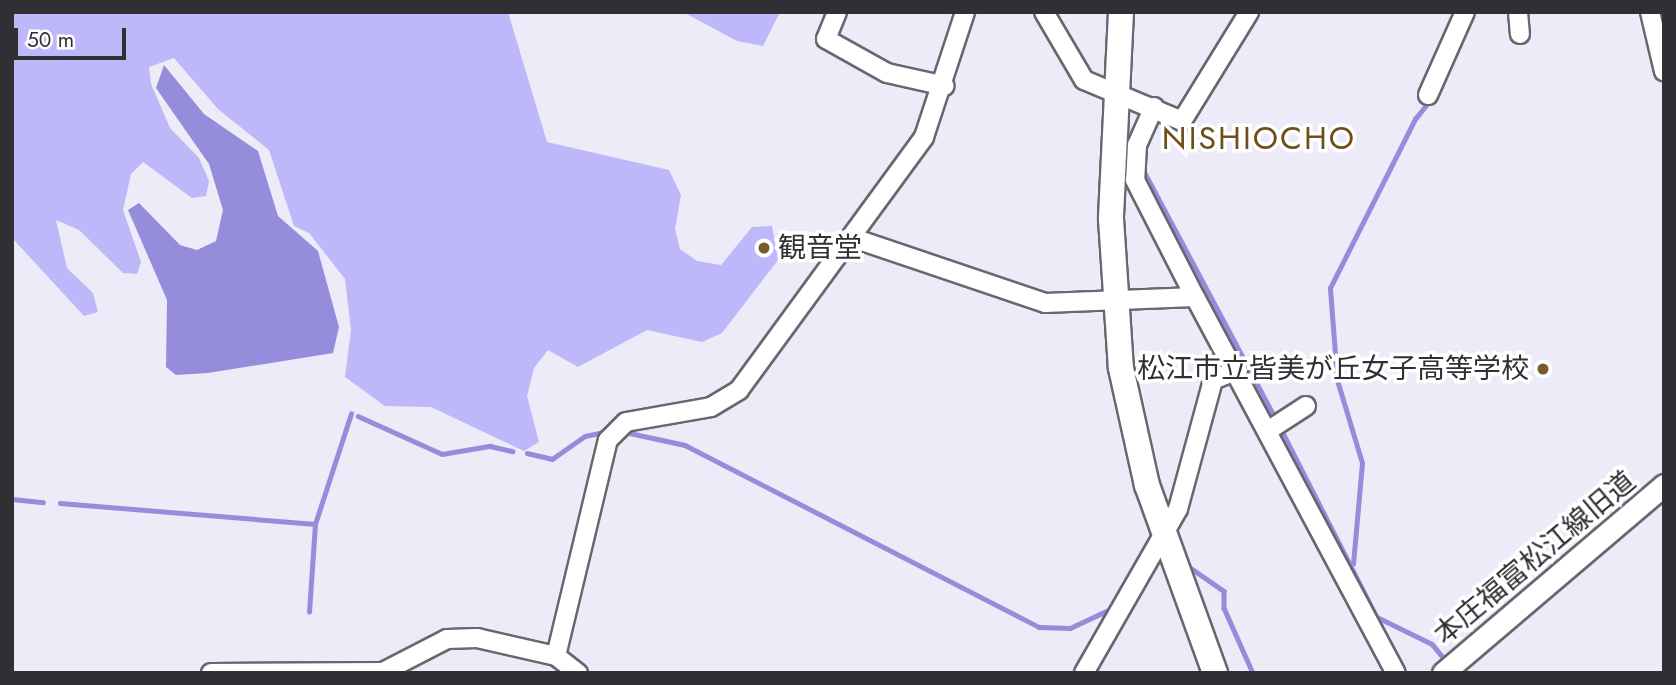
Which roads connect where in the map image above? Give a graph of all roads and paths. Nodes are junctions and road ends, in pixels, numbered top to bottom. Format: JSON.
{"nodes":[{"id":1,"x":837,"y":12,"type":"edge"},
{"id":2,"x":965,"y":12,"type":"edge"},
{"id":3,"x":1044,"y":12,"type":"edge"},
{"id":4,"x":1121,"y":12,"type":"edge"},
{"id":5,"x":1249,"y":12,"type":"edge"},
{"id":6,"x":1465,"y":12,"type":"edge"},
{"id":7,"x":1518,"y":12,"type":"edge"},
{"id":8,"x":1650,"y":12,"type":"edge"},
{"id":9,"x":1520,"y":34,"type":"dead end"},
{"id":10,"x":1664,"y":71,"type":"edge"},
{"id":11,"x":945,"y":86,"type":"junction"},
{"id":12,"x":1116,"y":95,"type":"junction"},
{"id":13,"x":1428,"y":95,"type":"dead end"},
{"id":14,"x":1154,"y":107,"type":"junction"},
{"id":15,"x":853,"y":237,"type":"junction"},
{"id":16,"x":1195,"y":297,"type":"junction"},
{"id":17,"x":1114,"y":302,"type":"junction"},
{"id":18,"x":1238,"y":370,"type":"junction"},
{"id":19,"x":1306,"y":405,"type":"dead end"},
{"id":20,"x":1275,"y":427,"type":"junction"},
{"id":21,"x":1664,"y":485,"type":"edge"},
{"id":22,"x":1163,"y":538,"type":"junction"},
{"id":23,"x":556,"y":656,"type":"junction"},
{"id":24,"x":211,"y":673,"type":"edge"},
{"id":25,"x":578,"y":673,"type":"edge"},
{"id":26,"x":1084,"y":673,"type":"edge"},
{"id":27,"x":1215,"y":673,"type":"edge"},
{"id":28,"x":1396,"y":673,"type":"edge"},
{"id":29,"x":1443,"y":673,"type":"edge"}],
"edges":[{"from":1,"to":11,"type":"street"},
{"from":2,"to":11,"type":"street"},
{"from":3,"to":12,"type":"street"},
{"from":4,"to":12,"type":"main road"},
{"from":5,"to":14,"type":"street"},
{"from":6,"to":13,"type":"street"},
{"from":7,"to":9,"type":"street"},
{"from":8,"to":10,"type":"street"},
{"from":11,"to":15,"type":"street"},
{"from":12,"to":14,"type":"street"},
{"from":12,"to":17,"type":"main road"},
{"from":14,"to":16,"type":"street"},
{"from":15,"to":17,"type":"street"},
{"from":15,"to":23,"type":"street"},
{"from":16,"to":17,"type":"street"},
{"from":16,"to":18,"type":"street"},
{"from":17,"to":22,"type":"main road"},
{"from":18,"to":20,"type":"street"},
{"from":18,"to":22,"type":"street"},
{"from":19,"to":20,"type":"street"},
{"from":20,"to":28,"type":"street"},
{"from":21,"to":29,"type":"street","name":"本庄福富松江線旧道"},
{"from":22,"to":26,"type":"street"},
{"from":22,"to":27,"type":"main road"},
{"from":23,"to":24,"type":"street"},
{"from":23,"to":25,"type":"street"}]}
